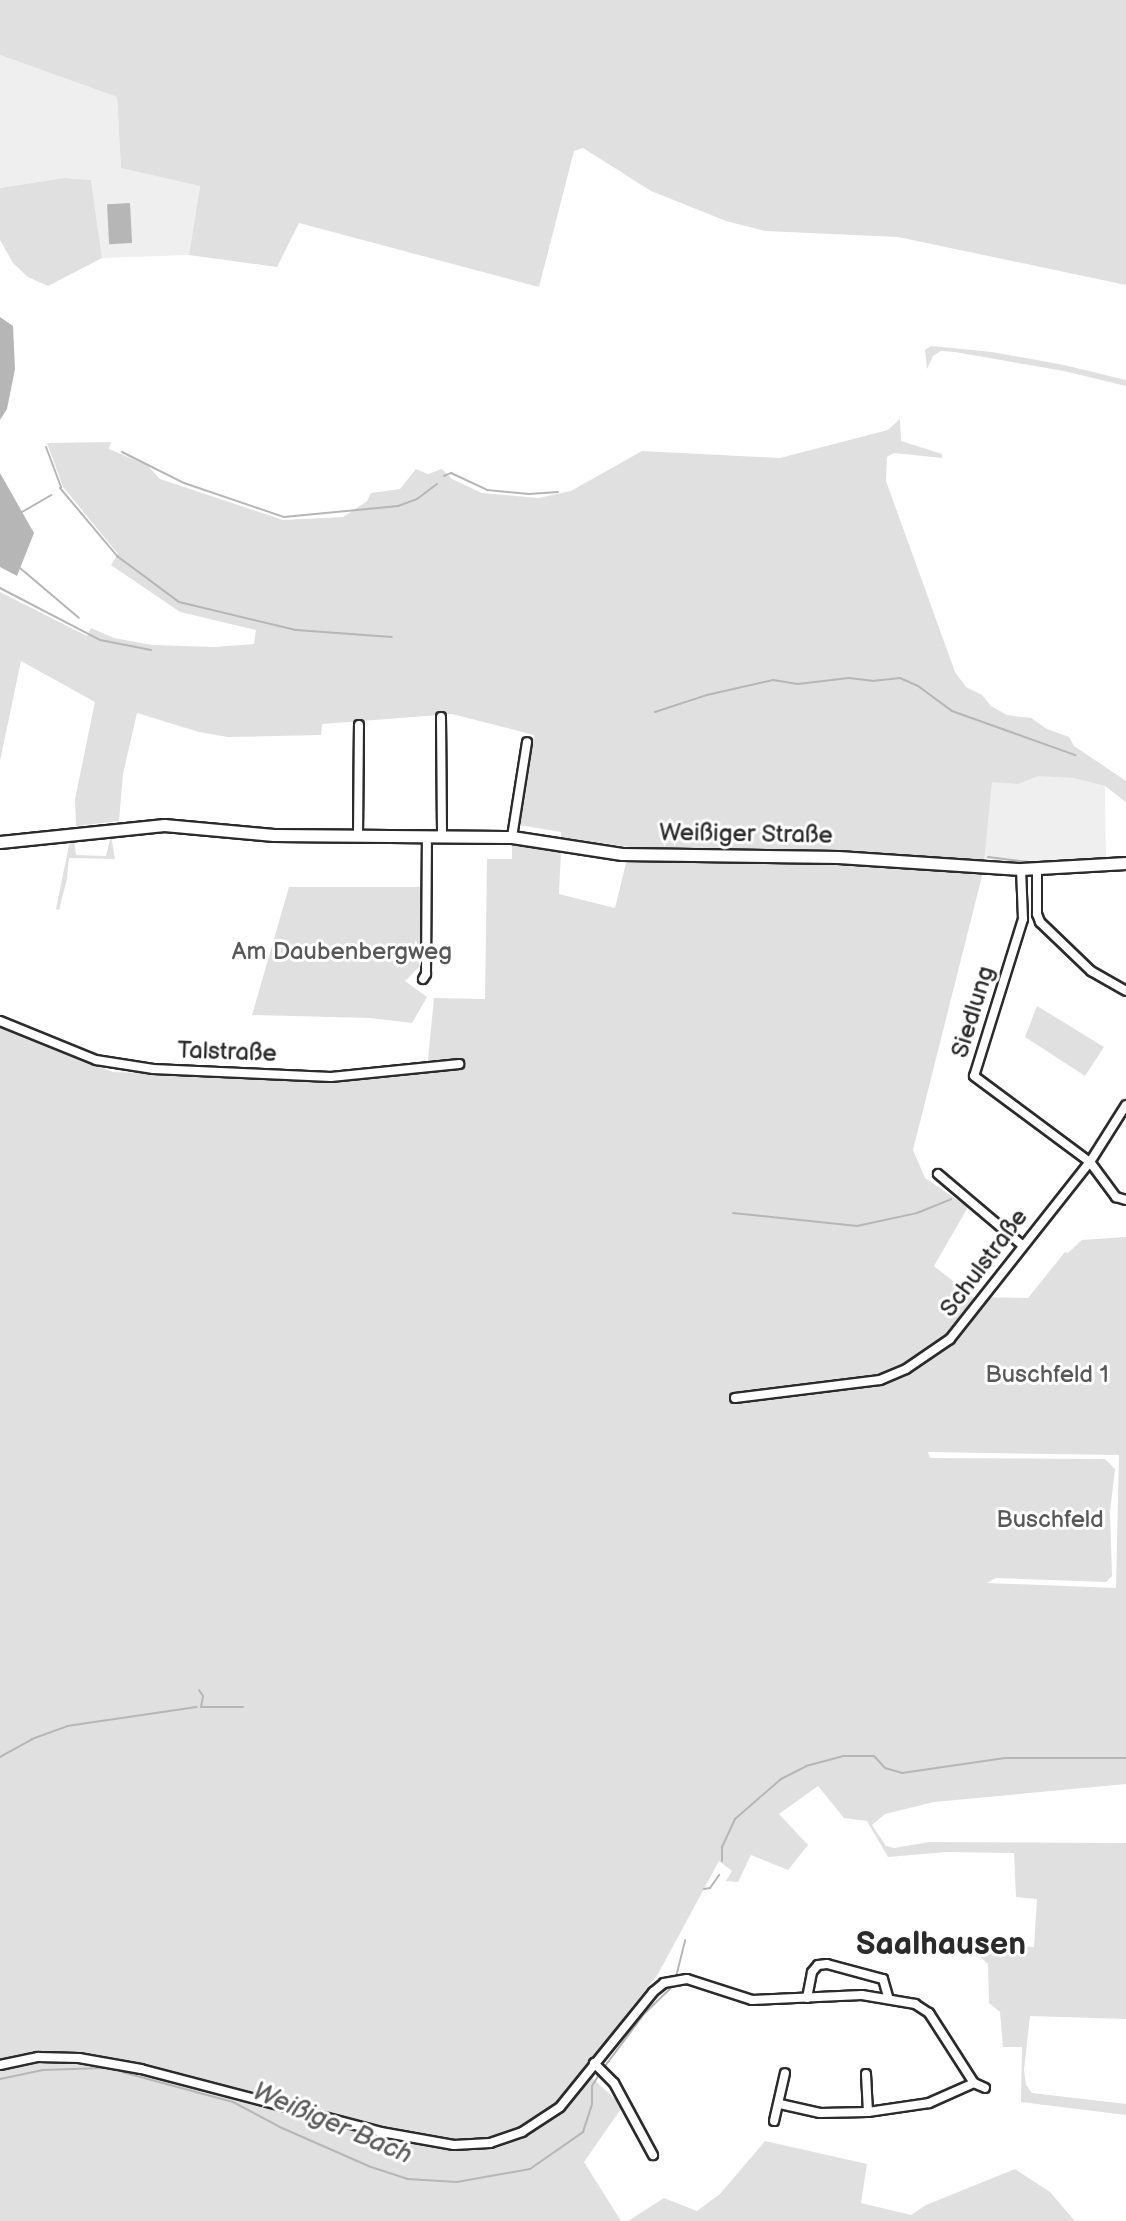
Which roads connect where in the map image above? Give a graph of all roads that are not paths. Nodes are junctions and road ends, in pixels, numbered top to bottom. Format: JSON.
{"nodes":[{"id":1,"x":441,"y":717,"type":"dead end"},
{"id":2,"x":359,"y":725,"type":"dead end"},
{"id":3,"x":527,"y":742,"type":"dead end"},
{"id":4,"x":358,"y":836,"type":"junction"},
{"id":5,"x":427,"y":836,"type":"junction"},
{"id":6,"x":442,"y":836,"type":"junction"},
{"id":7,"x":512,"y":837,"type":"junction"},
{"id":8,"x":0,"y":842,"type":"edge"},
{"id":9,"x":1126,"y":863,"type":"edge"},
{"id":10,"x":1021,"y":869,"type":"junction"},
{"id":11,"x":1037,"y":869,"type":"junction"},
{"id":12,"x":1024,"y":914,"type":"junction"},
{"id":13,"x":1037,"y":914,"type":"junction"},
{"id":14,"x":423,"y":979,"type":"dead end"},
{"id":15,"x":1126,"y":991,"type":"edge"},
{"id":16,"x":0,"y":1021,"type":"edge"},
{"id":17,"x":459,"y":1064,"type":"dead end"},
{"id":18,"x":1126,"y":1105,"type":"edge"},
{"id":19,"x":1090,"y":1162,"type":"junction"},
{"id":20,"x":938,"y":1174,"type":"dead end"},
{"id":21,"x":1126,"y":1200,"type":"edge"},
{"id":22,"x":1022,"y":1245,"type":"junction"},
{"id":23,"x":735,"y":1398,"type":"dead end"},
{"id":24,"x":888,"y":1996,"type":"junction"},
{"id":25,"x":807,"y":1998,"type":"junction"},
{"id":26,"x":0,"y":2065,"type":"edge"},
{"id":27,"x":600,"y":2067,"type":"junction"},
{"id":28,"x":785,"y":2073,"type":"dead end"},
{"id":29,"x":866,"y":2074,"type":"dead end"},
{"id":30,"x":974,"y":2083,"type":"junction"},
{"id":31,"x":985,"y":2088,"type":"dead end"},
{"id":32,"x":780,"y":2104,"type":"junction"},
{"id":33,"x":868,"y":2112,"type":"junction"},
{"id":34,"x":774,"y":2121,"type":"dead end"},
{"id":35,"x":653,"y":2155,"type":"dead end"}],
"edges":[{"from":1,"to":6,"type":"street"},
{"from":2,"to":4,"type":"street"},
{"from":3,"to":7,"type":"street"},
{"from":4,"to":5,"type":"street","name":"Weißiger Straße"},
{"from":4,"to":8,"type":"street","name":"Weißiger Straße"},
{"from":5,"to":6,"type":"street","name":"Weißiger Straße"},
{"from":5,"to":14,"type":"street"},
{"from":6,"to":7,"type":"street","name":"Weißiger Straße"},
{"from":7,"to":10,"type":"street","name":"Weißiger Straße"},
{"from":9,"to":11,"type":"street","name":"Weißiger Straße"},
{"from":10,"to":11,"type":"street","name":"Weißiger Straße"},
{"from":10,"to":12,"type":"street","name":"Siedlung"},
{"from":11,"to":13,"type":"street"},
{"from":12,"to":13,"type":"street"},
{"from":12,"to":19,"type":"street","name":"Siedlung"},
{"from":13,"to":15,"type":"street"},
{"from":16,"to":17,"type":"street","name":"Talstraße"},
{"from":18,"to":19,"type":"street","name":"Schulstraße"},
{"from":19,"to":21,"type":"street"},
{"from":19,"to":22,"type":"street","name":"Schulstraße"},
{"from":20,"to":22,"type":"street"},
{"from":22,"to":23,"type":"street","name":"Schulstraße"},
{"from":24,"to":25,"type":"street"},
{"from":24,"to":25,"type":"street"},
{"from":24,"to":30,"type":"street"},
{"from":25,"to":27,"type":"street"},
{"from":26,"to":27,"type":"street"},
{"from":27,"to":35,"type":"street"},
{"from":28,"to":32,"type":"street"},
{"from":29,"to":33,"type":"street"},
{"from":30,"to":31,"type":"street"},
{"from":30,"to":33,"type":"street"},
{"from":32,"to":33,"type":"street"},
{"from":32,"to":34,"type":"street"}]}
